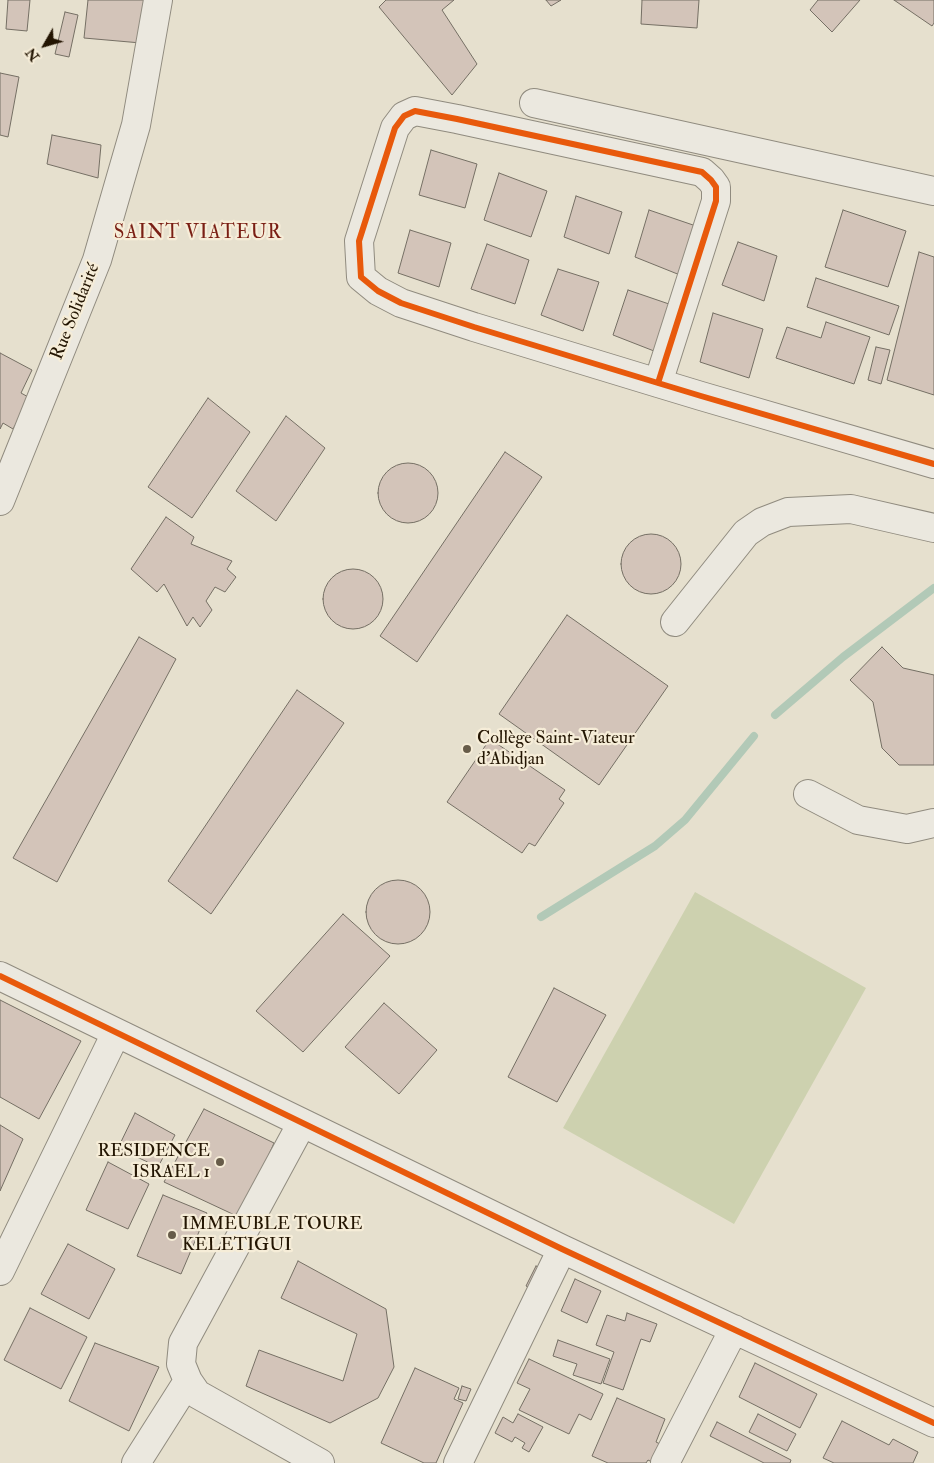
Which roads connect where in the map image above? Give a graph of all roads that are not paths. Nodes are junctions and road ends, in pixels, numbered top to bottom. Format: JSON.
{"nodes":[{"id":1,"x":158,"y":0,"type":"edge"},
{"id":2,"x":534,"y":102,"type":"dead end"},
{"id":3,"x":934,"y":191,"type":"edge"},
{"id":4,"x":658,"y":383,"type":"junction"},
{"id":5,"x":934,"y":464,"type":"edge"},
{"id":6,"x":0,"y":501,"type":"edge"},
{"id":7,"x":934,"y":528,"type":"edge"},
{"id":8,"x":674,"y":622,"type":"dead end"},
{"id":9,"x":808,"y":794,"type":"dead end"},
{"id":10,"x":934,"y":823,"type":"edge"},
{"id":11,"x":0,"y":976,"type":"edge"},
{"id":12,"x":116,"y":1033,"type":"junction"},
{"id":13,"x":302,"y":1123,"type":"junction"},
{"id":14,"x":562,"y":1249,"type":"junction"},
{"id":15,"x":0,"y":1271,"type":"edge"},
{"id":16,"x":734,"y":1329,"type":"junction"},
{"id":17,"x":188,"y":1381,"type":"junction"},
{"id":18,"x":934,"y":1423,"type":"edge"},
{"id":19,"x":136,"y":1463,"type":"edge"},
{"id":20,"x":320,"y":1463,"type":"edge"},
{"id":21,"x":458,"y":1463,"type":"edge"},
{"id":22,"x":665,"y":1463,"type":"edge"}],
"edges":[{"from":1,"to":6,"type":"street","name":"Rue Solidarité"},
{"from":2,"to":3,"type":"street"},
{"from":4,"to":4,"type":"street"},
{"from":4,"to":5,"type":"street"},
{"from":7,"to":8,"type":"street"},
{"from":9,"to":10,"type":"street"},
{"from":11,"to":12,"type":"street"},
{"from":12,"to":13,"type":"street"},
{"from":12,"to":15,"type":"street"},
{"from":13,"to":14,"type":"street"},
{"from":13,"to":17,"type":"street"},
{"from":14,"to":16,"type":"street"},
{"from":14,"to":21,"type":"street"},
{"from":16,"to":18,"type":"street"},
{"from":16,"to":22,"type":"street"},
{"from":17,"to":19,"type":"street"},
{"from":17,"to":20,"type":"street"}]}
